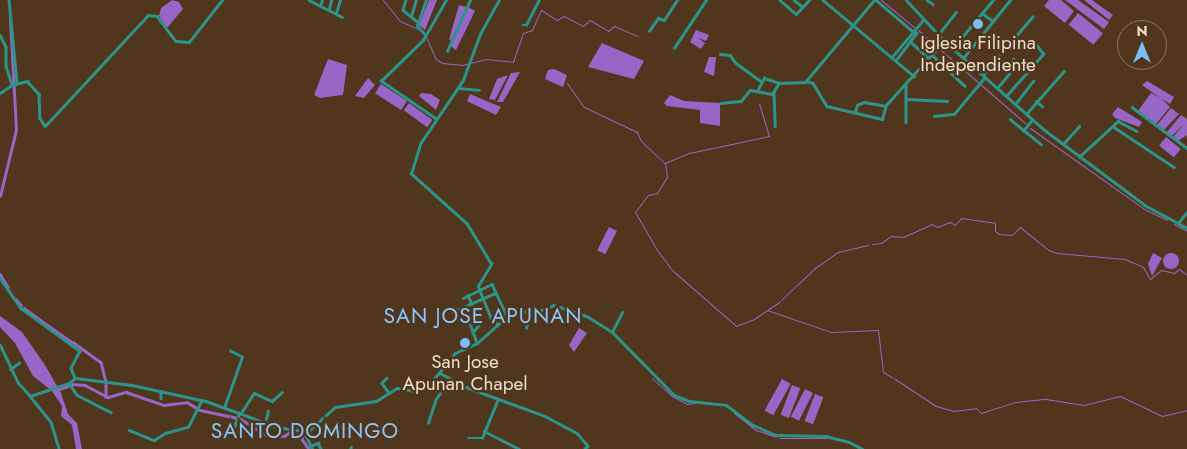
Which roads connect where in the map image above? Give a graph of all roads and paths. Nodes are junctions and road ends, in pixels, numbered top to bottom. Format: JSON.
{"nodes":[{"id":1,"x":9,"y":0,"type":"edge"},
{"id":2,"x":222,"y":0,"type":"edge"},
{"id":3,"x":309,"y":0,"type":"edge"},
{"id":4,"x":322,"y":0,"type":"edge"},
{"id":5,"x":332,"y":0,"type":"edge"},
{"id":6,"x":340,"y":0,"type":"edge"},
{"id":7,"x":406,"y":0,"type":"edge"},
{"id":8,"x":416,"y":0,"type":"edge"},
{"id":9,"x":426,"y":0,"type":"edge"},
{"id":10,"x":446,"y":0,"type":"edge"},
{"id":11,"x":470,"y":0,"type":"edge"},
{"id":12,"x":499,"y":0,"type":"edge"},
{"id":13,"x":539,"y":0,"type":"edge"},
{"id":14,"x":677,"y":0,"type":"edge"},
{"id":15,"x":706,"y":0,"type":"edge"},
{"id":16,"x":780,"y":0,"type":"edge"},
{"id":17,"x":794,"y":0,"type":"edge"},
{"id":18,"x":809,"y":0,"type":"edge"},
{"id":19,"x":823,"y":0,"type":"edge"},
{"id":20,"x":875,"y":0,"type":"edge"},
{"id":21,"x":906,"y":0,"type":"edge"},
{"id":22,"x":927,"y":0,"type":"edge"},
{"id":23,"x":993,"y":0,"type":"edge"},
{"id":24,"x":1010,"y":0,"type":"edge"},
{"id":25,"x":933,"y":4,"type":"dead end"},
{"id":26,"x":320,"y":6,"type":"junction"},
{"id":27,"x":803,"y":7,"type":"junction"},
{"id":28,"x":329,"y":10,"type":"junction"},
{"id":29,"x":956,"y":12,"type":"dead end"},
{"id":30,"x":336,"y":13,"type":"junction"},
{"id":31,"x":982,"y":13,"type":"junction"},
{"id":32,"x":411,"y":16,"type":"junction"},
{"id":33,"x":342,"y":17,"type":"dead end"},
{"id":34,"x":1032,"y":17,"type":"dead end"},
{"id":35,"x":923,"y":20,"type":"junction"},
{"id":36,"x":992,"y":21,"type":"junction"},
{"id":37,"x":418,"y":22,"type":"junction"},
{"id":38,"x":523,"y":25,"type":"dead end"},
{"id":39,"x":854,"y":25,"type":"junction"},
{"id":40,"x":917,"y":28,"type":"junction"},
{"id":41,"x":649,"y":31,"type":"dead end"},
{"id":42,"x":913,"y":31,"type":"junction"},
{"id":43,"x":916,"y":34,"type":"junction"},
{"id":44,"x":0,"y":35,"type":"edge"},
{"id":45,"x":938,"y":35,"type":"junction"},
{"id":46,"x":426,"y":36,"type":"junction"},
{"id":47,"x":907,"y":39,"type":"junction"},
{"id":48,"x":944,"y":41,"type":"junction"},
{"id":49,"x":910,"y":42,"type":"junction"},
{"id":50,"x":1034,"y":42,"type":"dead end"},
{"id":51,"x":674,"y":48,"type":"dead end"},
{"id":52,"x":952,"y":49,"type":"junction"},
{"id":53,"x":447,"y":52,"type":"dead end"},
{"id":54,"x":720,"y":54,"type":"dead end"},
{"id":55,"x":932,"y":54,"type":"junction"},
{"id":56,"x":892,"y":57,"type":"junction"},
{"id":57,"x":964,"y":57,"type":"junction"},
{"id":58,"x":928,"y":58,"type":"junction"},
{"id":59,"x":1013,"y":59,"type":"dead end"},
{"id":60,"x":896,"y":60,"type":"junction"},
{"id":61,"x":1064,"y":71,"type":"dead end"},
{"id":62,"x":985,"y":75,"type":"junction"},
{"id":63,"x":914,"y":76,"type":"junction"},
{"id":64,"x":806,"y":81,"type":"junction"},
{"id":65,"x":1033,"y":81,"type":"dead end"},
{"id":66,"x":761,"y":82,"type":"junction"},
{"id":67,"x":780,"y":82,"type":"junction"},
{"id":68,"x":15,"y":84,"type":"junction"},
{"id":69,"x":906,"y":86,"type":"junction"},
{"id":70,"x":965,"y":86,"type":"dead end"},
{"id":71,"x":998,"y":87,"type":"junction"},
{"id":72,"x":458,"y":88,"type":"junction"},
{"id":73,"x":479,"y":90,"type":"dead end"},
{"id":74,"x":757,"y":91,"type":"junction"},
{"id":75,"x":774,"y":91,"type":"junction"},
{"id":76,"x":0,"y":93,"type":"edge"},
{"id":77,"x":1008,"y":95,"type":"junction"},
{"id":78,"x":907,"y":99,"type":"junction"},
{"id":79,"x":947,"y":101,"type":"dead end"},
{"id":80,"x":1036,"y":101,"type":"junction"},
{"id":81,"x":721,"y":103,"type":"dead end"},
{"id":82,"x":1016,"y":103,"type":"junction"},
{"id":83,"x":886,"y":106,"type":"junction"},
{"id":84,"x":1042,"y":106,"type":"dead end"},
{"id":85,"x":1132,"y":107,"type":"dead end"},
{"id":86,"x":854,"y":112,"type":"junction"},
{"id":87,"x":1026,"y":114,"type":"junction"},
{"id":88,"x":934,"y":116,"type":"dead end"},
{"id":89,"x":436,"y":119,"type":"junction"},
{"id":90,"x":1010,"y":119,"type":"dead end"},
{"id":91,"x":1032,"y":120,"type":"junction"},
{"id":92,"x":906,"y":122,"type":"dead end"},
{"id":93,"x":775,"y":126,"type":"dead end"},
{"id":94,"x":1079,"y":126,"type":"dead end"},
{"id":95,"x":1114,"y":127,"type":"junction"},
{"id":96,"x":1023,"y":131,"type":"junction"},
{"id":97,"x":1137,"y":131,"type":"dead end"},
{"id":98,"x":1041,"y":144,"type":"dead end"},
{"id":99,"x":1063,"y":144,"type":"junction"},
{"id":100,"x":1187,"y":148,"type":"edge"},
{"id":101,"x":1079,"y":157,"type":"junction"},
{"id":102,"x":1174,"y":167,"type":"dead end"},
{"id":103,"x":1187,"y":212,"type":"edge"},
{"id":104,"x":1178,"y":223,"type":"junction"},
{"id":105,"x":1187,"y":228,"type":"edge"},
{"id":106,"x":0,"y":278,"type":"edge"},
{"id":107,"x":480,"y":290,"type":"junction"},
{"id":108,"x":495,"y":293,"type":"junction"},
{"id":109,"x":468,"y":295,"type":"junction"},
{"id":110,"x":462,"y":298,"type":"dead end"},
{"id":111,"x":483,"y":298,"type":"junction"},
{"id":112,"x":472,"y":303,"type":"junction"},
{"id":113,"x":464,"y":307,"type":"junction"},
{"id":114,"x":531,"y":311,"type":"junction"},
{"id":115,"x":452,"y":312,"type":"dead end"},
{"id":116,"x":622,"y":312,"type":"dead end"},
{"id":117,"x":506,"y":316,"type":"junction"},
{"id":118,"x":497,"y":324,"type":"junction"},
{"id":119,"x":526,"y":328,"type":"dead end"},
{"id":120,"x":612,"y":332,"type":"junction"},
{"id":121,"x":473,"y":333,"type":"junction"},
{"id":122,"x":478,"y":343,"type":"junction"},
{"id":123,"x":0,"y":345,"type":"edge"},
{"id":124,"x":230,"y":350,"type":"dead end"},
{"id":125,"x":19,"y":363,"type":"dead end"},
{"id":126,"x":10,"y":368,"type":"junction"},
{"id":127,"x":440,"y":373,"type":"junction"},
{"id":128,"x":75,"y":378,"type":"junction"},
{"id":129,"x":387,"y":378,"type":"dead end"},
{"id":130,"x":449,"y":379,"type":"junction"},
{"id":131,"x":69,"y":383,"type":"junction"},
{"id":132,"x":161,"y":391,"type":"junction"},
{"id":133,"x":282,"y":392,"type":"dead end"},
{"id":134,"x":389,"y":393,"type":"junction"},
{"id":135,"x":30,"y":396,"type":"junction"},
{"id":136,"x":161,"y":398,"type":"dead end"},
{"id":137,"x":498,"y":399,"type":"junction"},
{"id":138,"x":202,"y":400,"type":"junction"},
{"id":139,"x":224,"y":408,"type":"junction"},
{"id":140,"x":268,"y":411,"type":"dead end"},
{"id":141,"x":111,"y":412,"type":"dead end"},
{"id":142,"x":240,"y":413,"type":"junction"},
{"id":143,"x":428,"y":422,"type":"dead end"},
{"id":144,"x":265,"y":423,"type":"junction"},
{"id":145,"x":229,"y":428,"type":"dead end"},
{"id":146,"x":129,"y":430,"type":"dead end"},
{"id":147,"x":484,"y":431,"type":"junction"},
{"id":148,"x":308,"y":432,"type":"junction"},
{"id":149,"x":468,"y":438,"type":"dead end"},
{"id":150,"x":311,"y":448,"type":"edge"},
{"id":151,"x":59,"y":449,"type":"edge"},
{"id":152,"x":321,"y":449,"type":"edge"},
{"id":153,"x":519,"y":449,"type":"edge"},
{"id":154,"x":585,"y":449,"type":"edge"},
{"id":155,"x":862,"y":449,"type":"edge"}],
"edges":[{"from":1,"to":68,"type":"street"},
{"from":2,"to":68,"type":"street"},
{"from":3,"to":26,"type":"street"},
{"from":4,"to":26,"type":"street"},
{"from":5,"to":28,"type":"street"},
{"from":6,"to":30,"type":"street"},
{"from":7,"to":32,"type":"street"},
{"from":8,"to":32,"type":"street"},
{"from":9,"to":37,"type":"street"},
{"from":10,"to":46,"type":"street"},
{"from":11,"to":53,"type":"street"},
{"from":12,"to":72,"type":"street"},
{"from":13,"to":38,"type":"street"},
{"from":14,"to":41,"type":"street"},
{"from":15,"to":51,"type":"street"},
{"from":16,"to":27,"type":"street"},
{"from":17,"to":27,"type":"street"},
{"from":18,"to":27,"type":"street"},
{"from":19,"to":39,"type":"street"},
{"from":20,"to":39,"type":"street"},
{"from":20,"to":42,"type":"street"},
{"from":21,"to":35,"type":"street"},
{"from":22,"to":25,"type":"street"},
{"from":23,"to":31,"type":"street"},
{"from":24,"to":36,"type":"street"},
{"from":26,"to":28,"type":"street"},
{"from":28,"to":30,"type":"street"},
{"from":29,"to":45,"type":"street"},
{"from":30,"to":33,"type":"street"},
{"from":31,"to":36,"type":"street"},
{"from":31,"to":52,"type":"street"},
{"from":32,"to":37,"type":"street"},
{"from":34,"to":62,"type":"street"},
{"from":35,"to":40,"type":"street"},
{"from":35,"to":45,"type":"street"},
{"from":36,"to":57,"type":"street"},
{"from":37,"to":46,"type":"street"},
{"from":39,"to":56,"type":"street"},
{"from":39,"to":64,"type":"street"},
{"from":40,"to":42,"type":"street"},
{"from":40,"to":43,"type":"street"},
{"from":42,"to":43,"type":"street"},
{"from":42,"to":47,"type":"street"},
{"from":43,"to":49,"type":"street"},
{"from":44,"to":68,"type":"street"},
{"from":45,"to":48,"type":"street"},
{"from":46,"to":89,"type":"street"},
{"from":47,"to":49,"type":"street"},
{"from":47,"to":56,"type":"street"},
{"from":48,"to":52,"type":"street"},
{"from":48,"to":55,"type":"street"},
{"from":49,"to":58,"type":"street"},
{"from":49,"to":60,"type":"street"},
{"from":50,"to":77,"type":"street"},
{"from":52,"to":57,"type":"street"},
{"from":54,"to":66,"type":"street"},
{"from":55,"to":58,"type":"street"},
{"from":55,"to":70,"type":"street"},
{"from":56,"to":60,"type":"street"},
{"from":57,"to":62,"type":"street"},
{"from":58,"to":63,"type":"street"},
{"from":59,"to":71,"type":"street"},
{"from":60,"to":63,"type":"street"},
{"from":61,"to":80,"type":"street"},
{"from":62,"to":71,"type":"street"},
{"from":62,"to":88,"type":"street"},
{"from":63,"to":69,"type":"street"},
{"from":64,"to":67,"type":"street"},
{"from":64,"to":86,"type":"street"},
{"from":65,"to":82,"type":"street"},
{"from":66,"to":67,"type":"street"},
{"from":66,"to":74,"type":"street"},
{"from":67,"to":75,"type":"street"},
{"from":68,"to":76,"type":"street"},
{"from":69,"to":78,"type":"street"},
{"from":69,"to":83,"type":"street"},
{"from":71,"to":77,"type":"street"},
{"from":72,"to":73,"type":"street"},
{"from":72,"to":89,"type":"street"},
{"from":74,"to":75,"type":"street"},
{"from":74,"to":81,"type":"street"},
{"from":75,"to":93,"type":"street"},
{"from":77,"to":82,"type":"street"},
{"from":78,"to":79,"type":"street"},
{"from":78,"to":92,"type":"street"},
{"from":80,"to":84,"type":"street"},
{"from":80,"to":87,"type":"street"},
{"from":82,"to":87,"type":"street"},
{"from":83,"to":86,"type":"street"},
{"from":83,"to":86,"type":"street"},
{"from":85,"to":100,"type":"street"},
{"from":87,"to":91,"type":"street"},
{"from":89,"to":107,"type":"street"},
{"from":90,"to":96,"type":"street"},
{"from":91,"to":96,"type":"street"},
{"from":91,"to":99,"type":"street"},
{"from":94,"to":99,"type":"street"},
{"from":95,"to":97,"type":"street"},
{"from":95,"to":101,"type":"street"},
{"from":95,"to":102,"type":"street"},
{"from":96,"to":98,"type":"street"},
{"from":99,"to":101,"type":"street"},
{"from":101,"to":104,"type":"street"},
{"from":103,"to":104,"type":"street"},
{"from":104,"to":105,"type":"street"},
{"from":106,"to":128,"type":"street"},
{"from":107,"to":108,"type":"street"},
{"from":107,"to":109,"type":"street"},
{"from":107,"to":111,"type":"street"},
{"from":108,"to":111,"type":"street"},
{"from":108,"to":117,"type":"street"},
{"from":109,"to":110,"type":"street"},
{"from":109,"to":112,"type":"street"},
{"from":111,"to":112,"type":"street"},
{"from":111,"to":118,"type":"street"},
{"from":112,"to":113,"type":"street"},
{"from":112,"to":121,"type":"street"},
{"from":113,"to":115,"type":"street"},
{"from":113,"to":121,"type":"street"},
{"from":114,"to":117,"type":"street"},
{"from":114,"to":119,"type":"street"},
{"from":114,"to":120,"type":"street"},
{"from":116,"to":120,"type":"street"},
{"from":117,"to":118,"type":"street"},
{"from":118,"to":122,"type":"street"},
{"from":120,"to":155,"type":"street"},
{"from":121,"to":122,"type":"street"},
{"from":122,"to":127,"type":"street"},
{"from":123,"to":126,"type":"street"},
{"from":124,"to":139,"type":"street"},
{"from":125,"to":126,"type":"street"},
{"from":126,"to":135,"type":"street"},
{"from":127,"to":130,"type":"street"},
{"from":127,"to":134,"type":"street"},
{"from":128,"to":131,"type":"street"},
{"from":128,"to":132,"type":"street"},
{"from":129,"to":134,"type":"street"},
{"from":130,"to":137,"type":"street"},
{"from":130,"to":143,"type":"street"},
{"from":131,"to":135,"type":"street"},
{"from":131,"to":141,"type":"street"},
{"from":132,"to":136,"type":"street"},
{"from":132,"to":138,"type":"street"},
{"from":133,"to":142,"type":"street"},
{"from":134,"to":148,"type":"street"},
{"from":135,"to":151,"type":"street"},
{"from":137,"to":147,"type":"street"},
{"from":137,"to":154,"type":"street"},
{"from":138,"to":139,"type":"street"},
{"from":138,"to":146,"type":"street"},
{"from":139,"to":142,"type":"street"},
{"from":140,"to":144,"type":"street"},
{"from":142,"to":144,"type":"street"},
{"from":142,"to":145,"type":"street"},
{"from":144,"to":148,"type":"street"},
{"from":147,"to":149,"type":"street"},
{"from":147,"to":153,"type":"street"},
{"from":148,"to":150,"type":"street"},
{"from":150,"to":152,"type":"street"}]}
